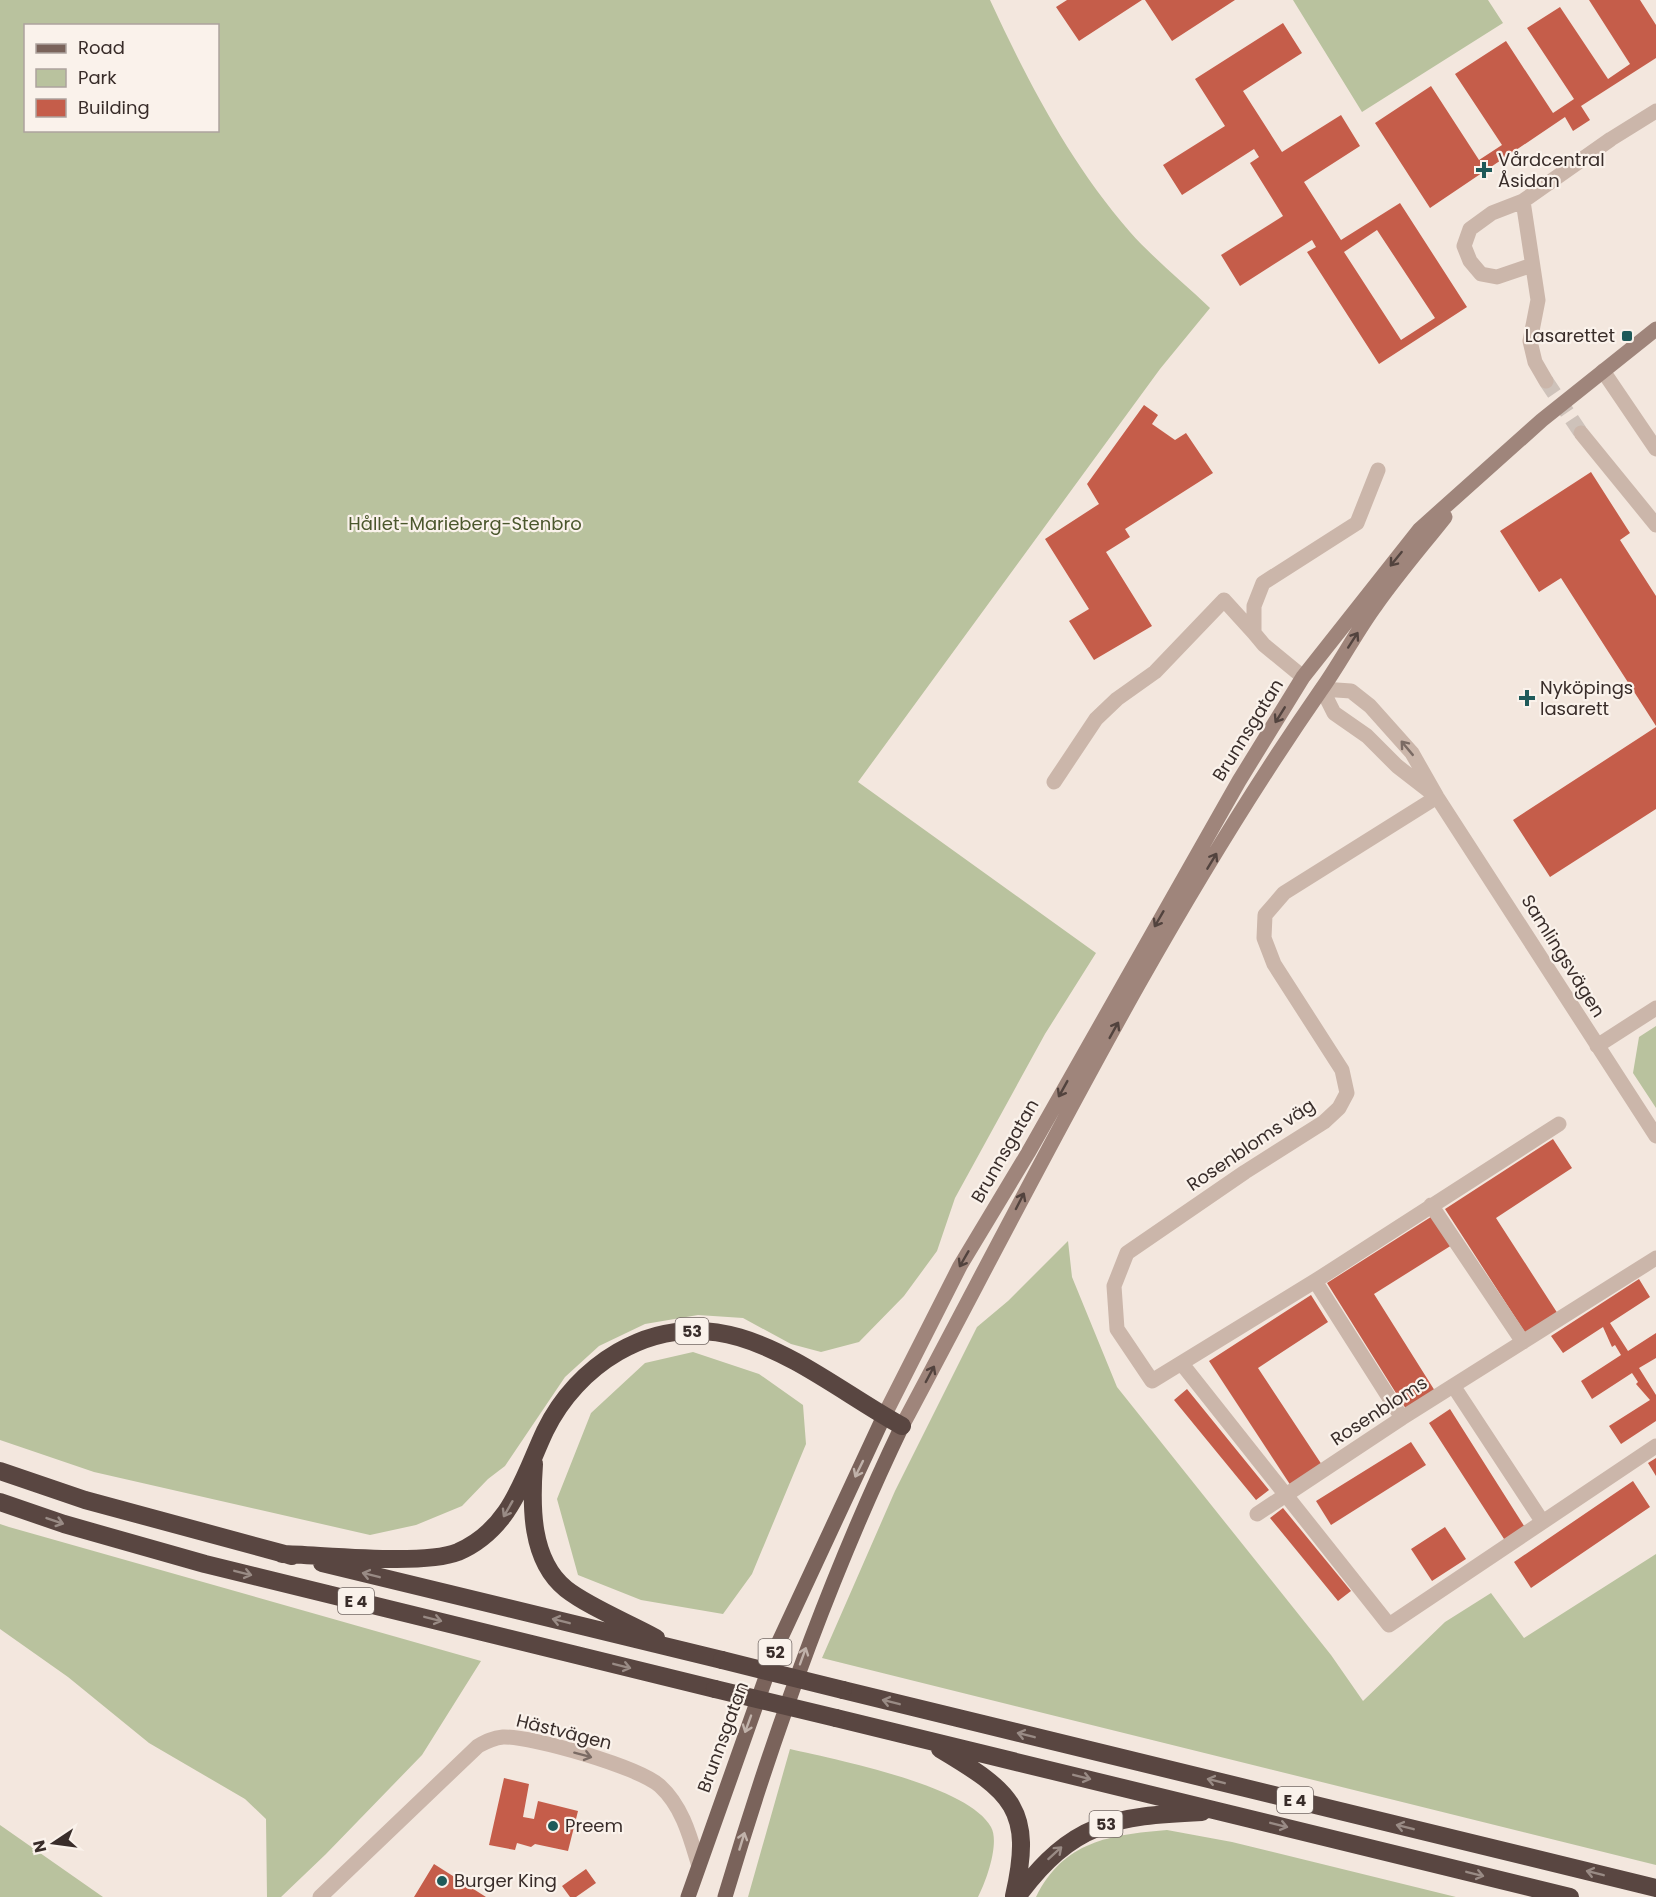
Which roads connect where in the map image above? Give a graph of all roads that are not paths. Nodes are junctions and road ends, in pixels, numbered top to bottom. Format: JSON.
{"nodes":[{"id":1,"x":1656,"y":111,"type":"edge"},
{"id":2,"x":1523,"y":201,"type":"junction"},
{"id":3,"x":1532,"y":265,"type":"junction"},
{"id":4,"x":1656,"y":329,"type":"edge"},
{"id":5,"x":1603,"y":371,"type":"junction"},
{"id":6,"x":1546,"y":381,"type":"tunnel mouth"},
{"id":7,"x":1581,"y":434,"type":"tunnel mouth"},
{"id":8,"x":1656,"y":449,"type":"edge"},
{"id":9,"x":1378,"y":470,"type":"dead end"},
{"id":10,"x":1467,"y":488,"type":"junction"},
{"id":11,"x":1656,"y":525,"type":"edge"},
{"id":12,"x":1254,"y":633,"type":"junction"},
{"id":13,"x":1303,"y":677,"type":"junction"},
{"id":14,"x":1322,"y":689,"type":"junction"},
{"id":15,"x":1054,"y":782,"type":"dead end"},
{"id":16,"x":1437,"y":797,"type":"junction"},
{"id":17,"x":1656,"y":1008,"type":"edge"},
{"id":18,"x":1597,"y":1046,"type":"junction"},
{"id":19,"x":1559,"y":1124,"type":"dead end"},
{"id":20,"x":1656,"y":1136,"type":"edge"},
{"id":21,"x":1431,"y":1205,"type":"junction"},
{"id":22,"x":1656,"y":1257,"type":"edge"},
{"id":23,"x":1315,"y":1281,"type":"junction"},
{"id":24,"x":1523,"y":1342,"type":"junction"},
{"id":25,"x":1182,"y":1364,"type":"junction"},
{"id":26,"x":1454,"y":1387,"type":"junction"},
{"id":27,"x":885,"y":1416,"type":"junction"},
{"id":28,"x":1402,"y":1418,"type":"junction"},
{"id":29,"x":902,"y":1425,"type":"junction"},
{"id":30,"x":1656,"y":1446,"type":"edge"},
{"id":31,"x":535,"y":1457,"type":"junction"},
{"id":32,"x":0,"y":1471,"type":"edge"},
{"id":33,"x":1287,"y":1495,"type":"junction"},
{"id":34,"x":0,"y":1502,"type":"edge"},
{"id":35,"x":1257,"y":1514,"type":"dead end"},
{"id":36,"x":1542,"y":1521,"type":"junction"},
{"id":37,"x":282,"y":1554,"type":"junction"},
{"id":38,"x":679,"y":1650,"type":"junction"},
{"id":39,"x":923,"y":1739,"type":"junction"},
{"id":40,"x":1222,"y":1811,"type":"junction"},
{"id":41,"x":698,"y":1863,"type":"junction"},
{"id":42,"x":1656,"y":1888,"type":"edge"},
{"id":43,"x":320,"y":1897,"type":"edge"},
{"id":44,"x":688,"y":1897,"type":"edge"},
{"id":45,"x":725,"y":1897,"type":"edge"},
{"id":46,"x":1015,"y":1897,"type":"edge"},
{"id":47,"x":1570,"y":1897,"type":"edge"}],
"edges":[{"from":1,"to":2,"type":"street"},
{"from":2,"to":3,"type":"street"},
{"from":2,"to":3,"type":"street"},
{"from":3,"to":6,"type":"street"},
{"from":4,"to":5,"type":"main road","name":"Brunnsgatan"},
{"from":5,"to":8,"type":"street"},
{"from":5,"to":10,"type":"main road","name":"Brunnsgatan"},
{"from":7,"to":11,"type":"street"},
{"from":9,"to":12,"type":"street"},
{"from":10,"to":13,"type":"main road","name":"Brunnsgatan","one_way":true},
{"from":14,"to":10,"type":"main road","name":"Brunnsgatan","one_way":true},
{"from":12,"to":13,"type":"street"},
{"from":12,"to":15,"type":"street"},
{"from":13,"to":14,"type":"main road"},
{"from":13,"to":27,"type":"main road","name":"Brunnsgatan","one_way":true},
{"from":14,"to":16,"type":"street","name":"Samlingsvägen"},
{"from":16,"to":14,"type":"street","name":"Samlingsvägen","one_way":true},
{"from":29,"to":14,"type":"main road","name":"Brunnsgatan","one_way":true},
{"from":16,"to":18,"type":"street","name":"Samlingsvägen"},
{"from":16,"to":25,"type":"street","name":"Rosenbloms väg"},
{"from":17,"to":18,"type":"street"},
{"from":18,"to":20,"type":"street","name":"Samlingsvägen"},
{"from":19,"to":21,"type":"street","name":"Rosenbloms väg"},
{"from":21,"to":23,"type":"street","name":"Rosenbloms väg"},
{"from":21,"to":24,"type":"street"},
{"from":22,"to":24,"type":"street","name":"Rosenbloms"},
{"from":23,"to":25,"type":"street","name":"Rosenbloms väg"},
{"from":23,"to":28,"type":"street"},
{"from":24,"to":26,"type":"street","name":"Rosenbloms"},
{"from":25,"to":33,"type":"street"},
{"from":26,"to":28,"type":"street","name":"Rosenbloms"},
{"from":26,"to":36,"type":"street"},
{"from":27,"to":29,"type":"highway","number":"53"},
{"from":27,"to":31,"type":"highway","number":"53"},
{"from":27,"to":41,"type":"main road","name":"Brunnsgatan","number":"52","one_way":true},
{"from":28,"to":33,"type":"street","name":"Rosenbloms"},
{"from":45,"to":29,"type":"main road","name":"Brunnsgatan","number":"52","one_way":true},
{"from":30,"to":36,"type":"street"},
{"from":31,"to":37,"type":"highway","one_way":true},
{"from":31,"to":38,"type":"highway","number":"53"},
{"from":32,"to":37,"type":"highway","number":"E 4"},
{"from":33,"to":35,"type":"street","name":"Rosenbloms"},
{"from":33,"to":36,"type":"street"},
{"from":34,"to":39,"type":"highway","number":"E 4","one_way":true,"bridge":true},
{"from":38,"to":37,"type":"highway","number":"E 4","one_way":true},
{"from":42,"to":38,"type":"highway","number":"E 4","one_way":true,"bridge":true},
{"from":39,"to":40,"type":"highway","number":"E 4","one_way":true},
{"from":39,"to":46,"type":"highway"},
{"from":46,"to":40,"type":"highway","number":"53","one_way":true},
{"from":40,"to":47,"type":"highway","number":"E 4","one_way":true},
{"from":43,"to":41,"type":"street","name":"Hästvägen","one_way":true},
{"from":41,"to":44,"type":"main road","name":"Brunnsgatan","number":"52"}]}
